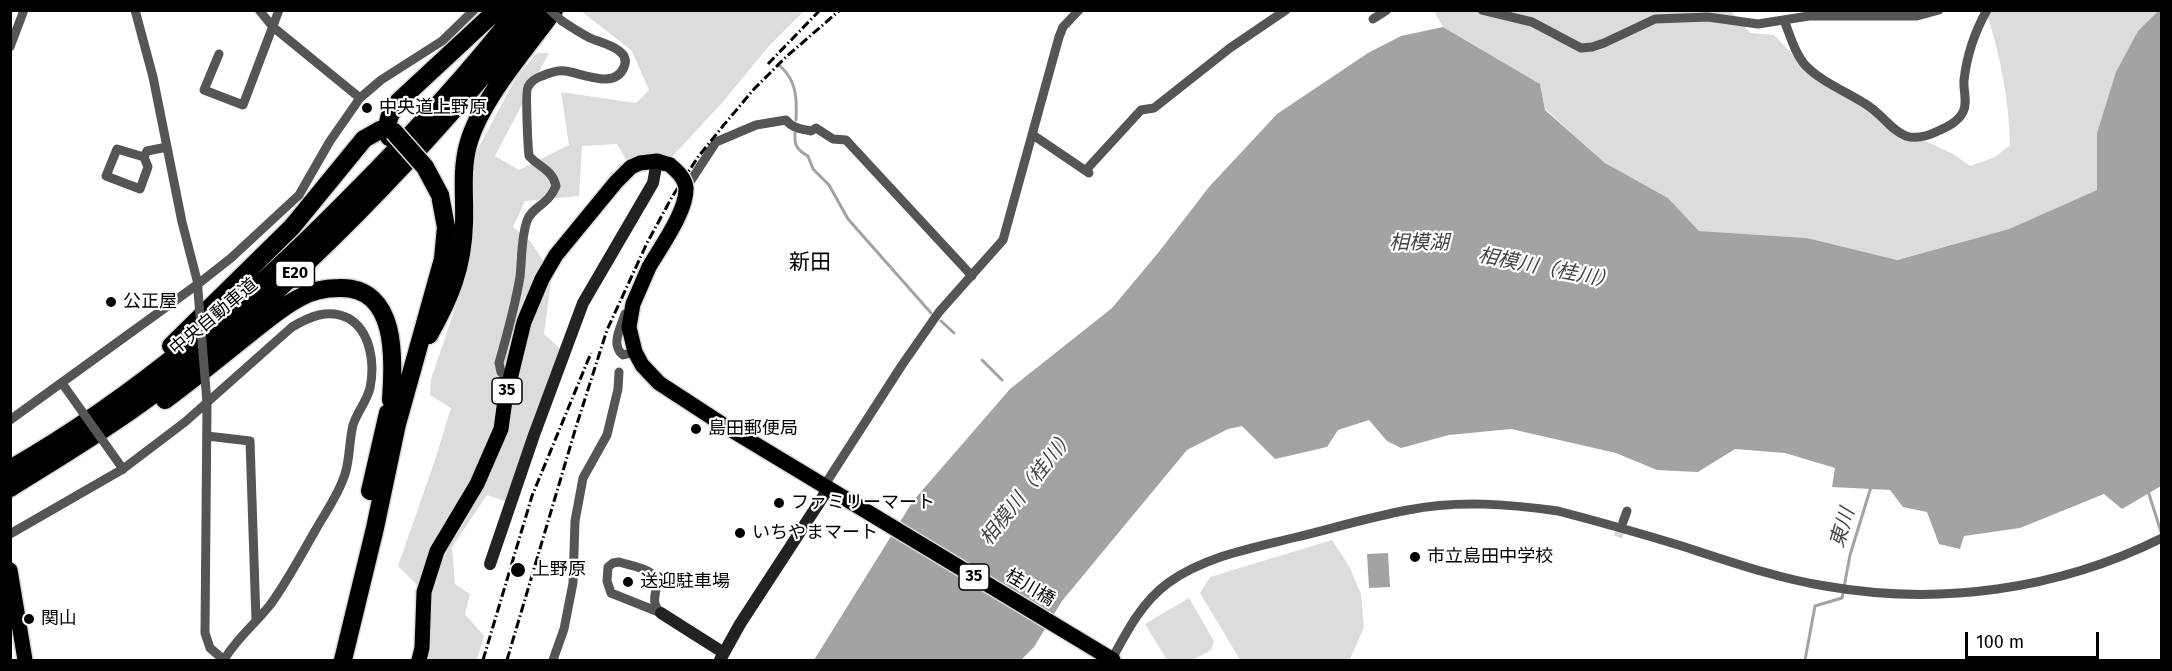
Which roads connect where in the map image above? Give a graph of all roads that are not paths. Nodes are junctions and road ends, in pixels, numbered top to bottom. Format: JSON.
{"nodes":[{"id":1,"x":24,"y":10,"type":"edge"},
{"id":2,"x":135,"y":10,"type":"edge"},
{"id":3,"x":259,"y":10,"type":"edge"},
{"id":4,"x":279,"y":10,"type":"edge"},
{"id":5,"x":474,"y":10,"type":"edge"},
{"id":6,"x":497,"y":10,"type":"edge"},
{"id":7,"x":518,"y":10,"type":"edge"},
{"id":8,"x":537,"y":10,"type":"edge"},
{"id":9,"x":1079,"y":10,"type":"edge"},
{"id":10,"x":1286,"y":10,"type":"edge"},
{"id":11,"x":1387,"y":10,"type":"edge"},
{"id":12,"x":1482,"y":10,"type":"edge"},
{"id":13,"x":1939,"y":10,"type":"edge"},
{"id":14,"x":1987,"y":10,"type":"edge"},
{"id":15,"x":556,"y":14,"type":"edge"},
{"id":16,"x":1373,"y":20,"type":"dead end"},
{"id":17,"x":1784,"y":20,"type":"junction"},
{"id":18,"x":273,"y":27,"type":"junction"},
{"id":19,"x":10,"y":47,"type":"edge"},
{"id":20,"x":219,"y":54,"type":"dead end"},
{"id":21,"x":360,"y":98,"type":"junction"},
{"id":22,"x":390,"y":133,"type":"junction"},
{"id":23,"x":1033,"y":135,"type":"junction"},
{"id":24,"x":167,"y":147,"type":"junction"},
{"id":25,"x":144,"y":157,"type":"junction"},
{"id":26,"x":663,"y":163,"type":"junction"},
{"id":27,"x":436,"y":197,"type":"junction"},
{"id":28,"x":972,"y":276,"type":"junction"},
{"id":29,"x":198,"y":288,"type":"junction"},
{"id":30,"x":635,"y":352,"type":"junction"},
{"id":31,"x":414,"y":361,"type":"junction"},
{"id":32,"x":619,"y":372,"type":"dead end"},
{"id":33,"x":510,"y":381,"type":"junction"},
{"id":34,"x":63,"y":384,"type":"junction"},
{"id":35,"x":391,"y":400,"type":"junction"},
{"id":36,"x":207,"y":403,"type":"junction"},
{"id":37,"x":10,"y":420,"type":"edge"},
{"id":38,"x":74,"y":429,"type":"junction"},
{"id":39,"x":207,"y":436,"type":"junction"},
{"id":40,"x":10,"y":469,"type":"edge"},
{"id":41,"x":123,"y":469,"type":"junction"},
{"id":42,"x":826,"y":487,"type":"junction"},
{"id":43,"x":10,"y":488,"type":"edge"},
{"id":44,"x":10,"y":493,"type":"edge"},
{"id":45,"x":1627,"y":511,"type":"dead end"},
{"id":46,"x":1623,"y":522,"type":"tunnel mouth"},
{"id":47,"x":10,"y":534,"type":"edge"},
{"id":48,"x":2162,"y":538,"type":"edge"},
{"id":49,"x":490,"y":564,"type":"dead end"},
{"id":50,"x":10,"y":570,"type":"edge"},
{"id":51,"x":661,"y":613,"type":"junction"},
{"id":52,"x":256,"y":620,"type":"junction"},
{"id":53,"x":722,"y":657,"type":"edge"},
{"id":54,"x":25,"y":660,"type":"edge"},
{"id":55,"x":224,"y":660,"type":"edge"},
{"id":56,"x":338,"y":660,"type":"edge"},
{"id":57,"x":343,"y":660,"type":"edge"},
{"id":58,"x":419,"y":660,"type":"edge"},
{"id":59,"x":553,"y":660,"type":"edge"},
{"id":60,"x":1113,"y":660,"type":"edge"}],
"edges":[{"from":1,"to":19,"type":"street"},
{"from":2,"to":24,"type":"street"},
{"from":3,"to":18,"type":"street"},
{"from":4,"to":18,"type":"street"},
{"from":5,"to":21,"type":"street"},
{"from":6,"to":22,"type":"highway"},
{"from":7,"to":38,"type":"highway","name":"中央自動車道","number":"E20"},
{"from":8,"to":43,"type":"highway","name":"中央自動車道","number":"E20"},
{"from":9,"to":23,"type":"street"},
{"from":10,"to":23,"type":"street"},
{"from":11,"to":16,"type":"street"},
{"from":12,"to":17,"type":"street"},
{"from":13,"to":17,"type":"street"},
{"from":14,"to":17,"type":"street"},
{"from":15,"to":31,"type":"highway"},
{"from":15,"to":33,"type":"street"},
{"from":18,"to":20,"type":"street"},
{"from":18,"to":21,"type":"street"},
{"from":21,"to":29,"type":"street"},
{"from":22,"to":27,"type":"highway","bridge":true},
{"from":22,"to":38,"type":"highway"},
{"from":23,"to":28,"type":"street"},
{"from":24,"to":25,"type":"street"},
{"from":24,"to":29,"type":"street"},
{"from":25,"to":25,"type":"street"},
{"from":26,"to":30,"type":"main road","number":"35","bridge":true},
{"from":26,"to":33,"type":"main road","number":"35"},
{"from":26,"to":49,"type":"main road"},
{"from":27,"to":31,"type":"highway"},
{"from":27,"to":35,"type":"highway"},
{"from":28,"to":30,"type":"street"},
{"from":28,"to":42,"type":"street"},
{"from":29,"to":34,"type":"street"},
{"from":29,"to":36,"type":"street","bridge":true},
{"from":30,"to":42,"type":"main road","number":"35"},
{"from":31,"to":57,"type":"highway"},
{"from":32,"to":59,"type":"street"},
{"from":33,"to":58,"type":"main road","number":"35"},
{"from":34,"to":37,"type":"street"},
{"from":34,"to":41,"type":"street","bridge":true},
{"from":35,"to":44,"type":"highway"},
{"from":35,"to":56,"type":"highway"},
{"from":36,"to":39,"type":"street"},
{"from":36,"to":41,"type":"street"},
{"from":36,"to":52,"type":"street"},
{"from":38,"to":40,"type":"highway","name":"中央自動車道","number":"E20"},
{"from":39,"to":52,"type":"street"},
{"from":39,"to":55,"type":"street"},
{"from":41,"to":47,"type":"street"},
{"from":42,"to":53,"type":"main road"},
{"from":42,"to":60,"type":"main road","name":"桂川橋","number":"35"},
{"from":45,"to":46,"type":"street"},
{"from":48,"to":60,"type":"street"},
{"from":50,"to":54,"type":"main road"},
{"from":51,"to":51,"type":"street"},
{"from":51,"to":53,"type":"main road"},
{"from":52,"to":55,"type":"street"}]}
